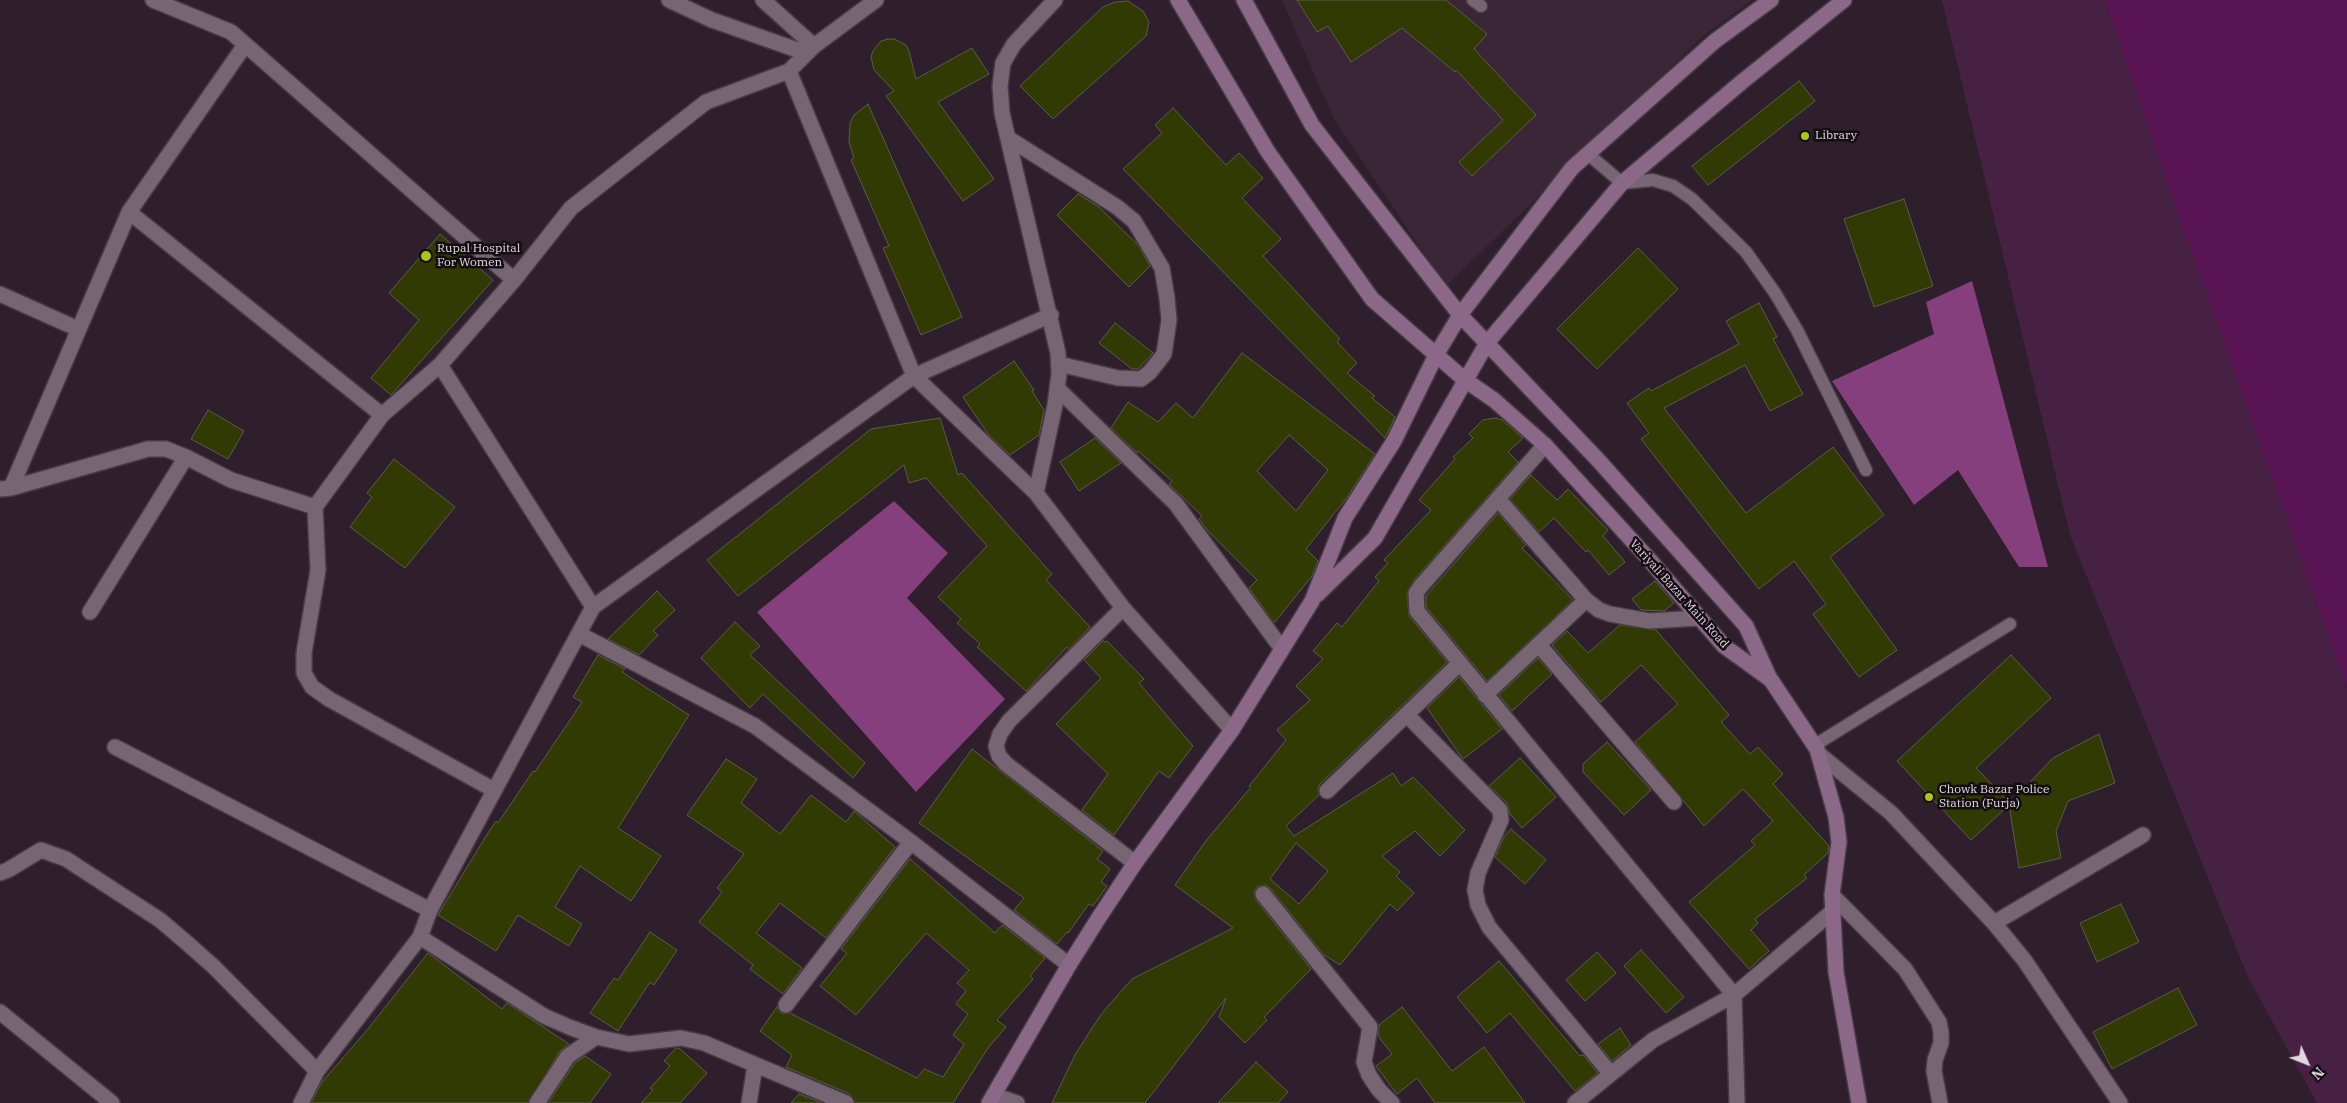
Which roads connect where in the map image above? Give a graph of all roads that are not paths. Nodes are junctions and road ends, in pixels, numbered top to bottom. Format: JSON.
{"nodes":[{"id":1,"x":152,"y":0,"type":"edge"},
{"id":2,"x":669,"y":0,"type":"edge"},
{"id":3,"x":763,"y":0,"type":"edge"},
{"id":4,"x":876,"y":0,"type":"edge"},
{"id":5,"x":1055,"y":0,"type":"edge"},
{"id":6,"x":1178,"y":0,"type":"edge"},
{"id":7,"x":1244,"y":0,"type":"edge"},
{"id":8,"x":1771,"y":0,"type":"edge"},
{"id":9,"x":1844,"y":0,"type":"edge"},
{"id":10,"x":245,"y":45,"type":"junction"},
{"id":11,"x":810,"y":50,"type":"junction"},
{"id":12,"x":789,"y":71,"type":"junction"},
{"id":13,"x":1008,"y":138,"type":"junction"},
{"id":14,"x":1588,"y":154,"type":"junction"},
{"id":15,"x":1622,"y":183,"type":"junction"},
{"id":16,"x":129,"y":212,"type":"junction"},
{"id":17,"x":514,"y":280,"type":"junction"},
{"id":18,"x":0,"y":294,"type":"edge"},
{"id":19,"x":1051,"y":315,"type":"junction"},
{"id":20,"x":1460,"y":315,"type":"junction"},
{"id":21,"x":78,"y":329,"type":"junction"},
{"id":22,"x":1487,"y":343,"type":"junction"},
{"id":23,"x":1436,"y":355,"type":"junction"},
{"id":24,"x":1059,"y":364,"type":"junction"},
{"id":25,"x":440,"y":365,"type":"junction"},
{"id":26,"x":914,"y":376,"type":"junction"},
{"id":27,"x":1465,"y":380,"type":"junction"},
{"id":28,"x":1057,"y":388,"type":"junction"},
{"id":29,"x":382,"y":415,"type":"junction"},
{"id":30,"x":1545,"y":445,"type":"junction"},
{"id":31,"x":186,"y":457,"type":"junction"},
{"id":32,"x":1866,"y":470,"type":"dead end"},
{"id":33,"x":6,"y":488,"type":"edge"},
{"id":34,"x":1036,"y":493,"type":"junction"},
{"id":35,"x":1498,"y":499,"type":"junction"},
{"id":36,"x":315,"y":507,"type":"junction"},
{"id":37,"x":1586,"y":600,"type":"junction"},
{"id":38,"x":1312,"y":601,"type":"junction"},
{"id":39,"x":593,"y":607,"type":"junction"},
{"id":40,"x":1124,"y":608,"type":"junction"},
{"id":41,"x":90,"y":612,"type":"dead end"},
{"id":42,"x":1699,"y":618,"type":"junction"},
{"id":43,"x":2010,"y":624,"type":"dead end"},
{"id":44,"x":579,"y":634,"type":"junction"},
{"id":45,"x":1539,"y":645,"type":"junction"},
{"id":46,"x":1282,"y":649,"type":"junction"},
{"id":47,"x":1460,"y":663,"type":"junction"},
{"id":48,"x":1771,"y":680,"type":"junction"},
{"id":49,"x":1485,"y":695,"type":"junction"},
{"id":50,"x":1407,"y":715,"type":"junction"},
{"id":51,"x":1232,"y":730,"type":"junction"},
{"id":52,"x":115,"y":747,"type":"dead end"},
{"id":53,"x":1817,"y":750,"type":"junction"},
{"id":54,"x":494,"y":790,"type":"junction"},
{"id":55,"x":1326,"y":791,"type":"dead end"},
{"id":56,"x":1674,"y":802,"type":"dead end"},
{"id":57,"x":2143,"y":835,"type":"dead end"},
{"id":58,"x":911,"y":842,"type":"junction"},
{"id":59,"x":1136,"y":863,"type":"junction"},
{"id":60,"x":0,"y":873,"type":"edge"},
{"id":61,"x":1263,"y":894,"type":"dead end"},
{"id":62,"x":1832,"y":895,"type":"junction"},
{"id":63,"x":430,"y":910,"type":"junction"},
{"id":64,"x":1833,"y":911,"type":"junction"},
{"id":65,"x":1994,"y":923,"type":"junction"},
{"id":66,"x":420,"y":937,"type":"junction"},
{"id":67,"x":1069,"y":965,"type":"junction"},
{"id":68,"x":1734,"y":995,"type":"junction"},
{"id":69,"x":786,"y":1005,"type":"dead end"},
{"id":70,"x":0,"y":1012,"type":"edge"},
{"id":71,"x":596,"y":1037,"type":"junction"},
{"id":72,"x":755,"y":1066,"type":"junction"},
{"id":73,"x":317,"y":1070,"type":"junction"},
{"id":74,"x":1611,"y":1074,"type":"junction"},
{"id":75,"x":992,"y":1099,"type":"edge"},
{"id":76,"x":2117,"y":1102,"type":"edge"},
{"id":77,"x":112,"y":1103,"type":"edge"},
{"id":78,"x":301,"y":1103,"type":"edge"},
{"id":79,"x":537,"y":1103,"type":"edge"},
{"id":80,"x":749,"y":1103,"type":"edge"},
{"id":81,"x":846,"y":1103,"type":"edge"},
{"id":82,"x":1017,"y":1103,"type":"edge"},
{"id":83,"x":1392,"y":1103,"type":"edge"},
{"id":84,"x":1575,"y":1103,"type":"edge"},
{"id":85,"x":1737,"y":1103,"type":"edge"},
{"id":86,"x":1859,"y":1103,"type":"edge"},
{"id":87,"x":1940,"y":1103,"type":"edge"}],
"edges":[{"from":1,"to":10,"type":"street"},
{"from":2,"to":11,"type":"street"},
{"from":3,"to":11,"type":"street"},
{"from":4,"to":11,"type":"street"},
{"from":5,"to":13,"type":"street"},
{"from":6,"to":23,"type":"main road","name":"Variyali Bazar Main Road"},
{"from":7,"to":20,"type":"main road"},
{"from":8,"to":14,"type":"main road"},
{"from":9,"to":15,"type":"main road"},
{"from":10,"to":16,"type":"street"},
{"from":10,"to":17,"type":"street"},
{"from":11,"to":12,"type":"street"},
{"from":12,"to":17,"type":"street"},
{"from":12,"to":26,"type":"street"},
{"from":13,"to":19,"type":"street"},
{"from":13,"to":24,"type":"street"},
{"from":14,"to":15,"type":"lane"},
{"from":14,"to":20,"type":"main road"},
{"from":15,"to":22,"type":"main road"},
{"from":15,"to":32,"type":"lane"},
{"from":16,"to":21,"type":"street"},
{"from":16,"to":29,"type":"street"},
{"from":17,"to":25,"type":"street"},
{"from":18,"to":21,"type":"street"},
{"from":19,"to":24,"type":"street"},
{"from":19,"to":26,"type":"street"},
{"from":20,"to":22,"type":"main road"},
{"from":20,"to":23,"type":"main road"},
{"from":21,"to":33,"type":"street"},
{"from":22,"to":27,"type":"main road"},
{"from":22,"to":48,"type":"main road"},
{"from":23,"to":27,"type":"main road","name":"Variyali Bazar Main Road"},
{"from":23,"to":38,"type":"main road"},
{"from":24,"to":28,"type":"street"},
{"from":25,"to":29,"type":"street"},
{"from":25,"to":39,"type":"street"},
{"from":26,"to":34,"type":"street"},
{"from":26,"to":39,"type":"street"},
{"from":27,"to":30,"type":"main road","name":"Variyali Bazar Main Road"},
{"from":27,"to":38,"type":"main road"},
{"from":28,"to":34,"type":"street"},
{"from":28,"to":46,"type":"street"},
{"from":29,"to":36,"type":"street"},
{"from":30,"to":35,"type":"street"},
{"from":30,"to":42,"type":"main road","name":"Variyali Bazar Main Road"},
{"from":31,"to":33,"type":"street"},
{"from":31,"to":36,"type":"street"},
{"from":31,"to":41,"type":"street"},
{"from":34,"to":40,"type":"street"},
{"from":35,"to":37,"type":"street"},
{"from":35,"to":47,"type":"street"},
{"from":36,"to":54,"type":"street"},
{"from":37,"to":42,"type":"street"},
{"from":37,"to":45,"type":"street"},
{"from":38,"to":46,"type":"main road"},
{"from":39,"to":44,"type":"street"},
{"from":40,"to":51,"type":"street"},
{"from":40,"to":59,"type":"street"},
{"from":42,"to":48,"type":"main road","name":"Variyali Bazar Main Road"},
{"from":43,"to":53,"type":"lane"},
{"from":44,"to":54,"type":"street"},
{"from":44,"to":58,"type":"street"},
{"from":45,"to":49,"type":"street"},
{"from":45,"to":56,"type":"street"},
{"from":46,"to":51,"type":"main road"},
{"from":47,"to":49,"type":"street"},
{"from":47,"to":50,"type":"street"},
{"from":48,"to":53,"type":"main road","name":"Variyali Bazar Main Road"},
{"from":49,"to":68,"type":"street"},
{"from":50,"to":55,"type":"street"},
{"from":50,"to":74,"type":"street"},
{"from":51,"to":59,"type":"main road"},
{"from":52,"to":63,"type":"street"},
{"from":53,"to":62,"type":"main road","name":"Variyali Bazar Main Road"},
{"from":53,"to":65,"type":"street"},
{"from":54,"to":63,"type":"street"},
{"from":57,"to":65,"type":"street"},
{"from":58,"to":67,"type":"street"},
{"from":58,"to":69,"type":"street"},
{"from":59,"to":67,"type":"main road"},
{"from":60,"to":73,"type":"street"},
{"from":61,"to":83,"type":"street"},
{"from":62,"to":64,"type":"main road","name":"Variyali Bazar Main Road"},
{"from":62,"to":87,"type":"street"},
{"from":63,"to":66,"type":"street"},
{"from":64,"to":68,"type":"street"},
{"from":64,"to":86,"type":"main road","name":"Variyali Bazar Main Road"},
{"from":65,"to":76,"type":"street"},
{"from":66,"to":71,"type":"street"},
{"from":66,"to":73,"type":"street"},
{"from":67,"to":75,"type":"main road"},
{"from":68,"to":74,"type":"street"},
{"from":68,"to":85,"type":"street"},
{"from":70,"to":77,"type":"street"},
{"from":71,"to":72,"type":"street"},
{"from":71,"to":79,"type":"street"},
{"from":72,"to":80,"type":"street"},
{"from":72,"to":81,"type":"street"},
{"from":73,"to":78,"type":"street"},
{"from":74,"to":84,"type":"street"},
{"from":75,"to":82,"type":"street"}]}
